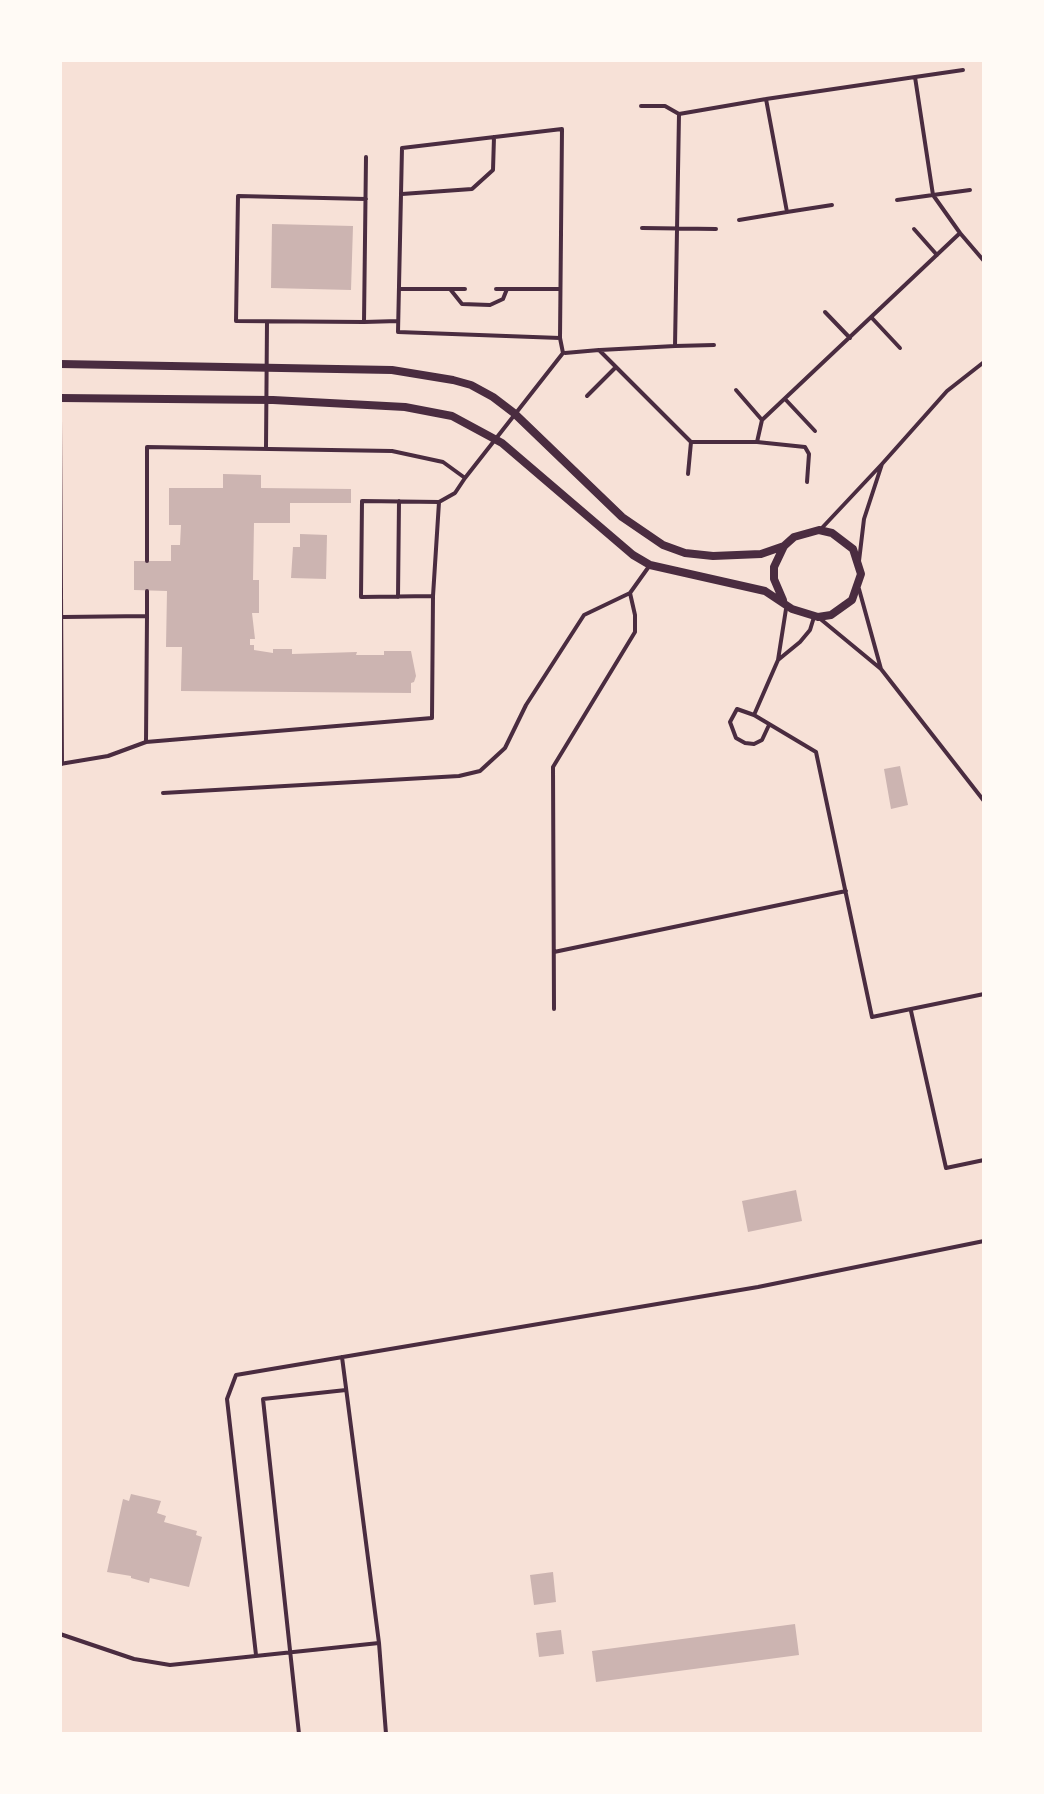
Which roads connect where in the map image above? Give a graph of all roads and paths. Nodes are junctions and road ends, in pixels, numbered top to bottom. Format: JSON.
{"nodes":[{"id":1,"x":963,"y":70,"type":"dead end"},
{"id":2,"x":915,"y":77,"type":"junction"},
{"id":3,"x":766,"y":99,"type":"junction"},
{"id":4,"x":641,"y":106,"type":"dead end"},
{"id":5,"x":679,"y":114,"type":"junction"},
{"id":6,"x":494,"y":137,"type":"junction"},
{"id":7,"x":366,"y":157,"type":"dead end"},
{"id":8,"x":970,"y":190,"type":"dead end"},
{"id":9,"x":401,"y":194,"type":"junction"},
{"id":10,"x":933,"y":195,"type":"junction"},
{"id":11,"x":366,"y":199,"type":"junction"},
{"id":12,"x":897,"y":200,"type":"dead end"},
{"id":13,"x":832,"y":205,"type":"dead end"},
{"id":14,"x":787,"y":212,"type":"junction"},
{"id":15,"x":739,"y":220,"type":"dead end"},
{"id":16,"x":642,"y":228,"type":"dead end"},
{"id":17,"x":677,"y":228,"type":"junction"},
{"id":18,"x":914,"y":228,"type":"dead end"},
{"id":19,"x":716,"y":229,"type":"dead end"},
{"id":20,"x":960,"y":233,"type":"junction"},
{"id":21,"x":60,"y":234,"type":"edge"},
{"id":22,"x":937,"y":255,"type":"junction"},
{"id":23,"x":984,"y":261,"type":"edge"},
{"id":24,"x":399,"y":289,"type":"junction"},
{"id":25,"x":450,"y":289,"type":"junction"},
{"id":26,"x":465,"y":289,"type":"dead end"},
{"id":27,"x":496,"y":289,"type":"dead end"},
{"id":28,"x":506,"y":289,"type":"junction"},
{"id":29,"x":560,"y":289,"type":"junction"},
{"id":30,"x":825,"y":312,"type":"dead end"},
{"id":31,"x":871,"y":317,"type":"junction"},
{"id":32,"x":60,"y":318,"type":"edge"},
{"id":33,"x":398,"y":321,"type":"junction"},
{"id":34,"x":267,"y":322,"type":"junction"},
{"id":35,"x":364,"y":322,"type":"junction"},
{"id":36,"x":60,"y":334,"type":"edge"},
{"id":37,"x":560,"y":338,"type":"junction"},
{"id":38,"x":850,"y":338,"type":"junction"},
{"id":39,"x":675,"y":346,"type":"junction"},
{"id":40,"x":714,"y":346,"type":"dead end"},
{"id":41,"x":900,"y":348,"type":"dead end"},
{"id":42,"x":598,"y":350,"type":"junction"},
{"id":43,"x":563,"y":353,"type":"junction"},
{"id":44,"x":984,"y":362,"type":"edge"},
{"id":45,"x":60,"y":364,"type":"edge"},
{"id":46,"x":616,"y":367,"type":"junction"},
{"id":47,"x":267,"y":368,"type":"junction"},
{"id":48,"x":736,"y":390,"type":"dead end"},
{"id":49,"x":587,"y":396,"type":"dead end"},
{"id":50,"x":60,"y":398,"type":"edge"},
{"id":51,"x":785,"y":398,"type":"junction"},
{"id":52,"x":266,"y":400,"type":"junction"},
{"id":53,"x":514,"y":413,"type":"junction"},
{"id":54,"x":60,"y":419,"type":"edge"},
{"id":55,"x":762,"y":420,"type":"junction"},
{"id":56,"x":815,"y":430,"type":"dead end"},
{"id":57,"x":496,"y":439,"type":"junction"},
{"id":58,"x":691,"y":442,"type":"junction"},
{"id":59,"x":757,"y":442,"type":"junction"},
{"id":60,"x":266,"y":449,"type":"junction"},
{"id":61,"x":882,"y":464,"type":"junction"},
{"id":62,"x":688,"y":474,"type":"dead end"},
{"id":63,"x":465,"y":478,"type":"junction"},
{"id":64,"x":808,"y":482,"type":"dead end"},
{"id":65,"x":400,"y":501,"type":"junction"},
{"id":66,"x":439,"y":502,"type":"junction"},
{"id":67,"x":61,"y":529,"type":"edge"},
{"id":68,"x":819,"y":530,"type":"junction"},
{"id":69,"x":784,"y":546,"type":"junction"},
{"id":70,"x":147,"y":561,"type":"dead end"},
{"id":71,"x":859,"y":561,"type":"junction"},
{"id":72,"x":650,"y":565,"type":"junction"},
{"id":73,"x":858,"y":588,"type":"junction"},
{"id":74,"x":147,"y":590,"type":"dead end"},
{"id":75,"x":630,"y":593,"type":"junction"},
{"id":76,"x":398,"y":596,"type":"junction"},
{"id":77,"x":433,"y":596,"type":"junction"},
{"id":78,"x":785,"y":602,"type":"junction"},
{"id":79,"x":147,"y":616,"type":"junction"},
{"id":80,"x":61,"y":617,"type":"edge"},
{"id":81,"x":816,"y":617,"type":"junction"},
{"id":82,"x":778,"y":660,"type":"junction"},
{"id":83,"x":881,"y":669,"type":"junction"},
{"id":84,"x":61,"y":680,"type":"edge"},
{"id":85,"x":754,"y":715,"type":"junction"},
{"id":86,"x":769,"y":724,"type":"junction"},
{"id":87,"x":146,"y":742,"type":"junction"},
{"id":88,"x":61,"y":764,"type":"edge"},
{"id":89,"x":163,"y":793,"type":"dead end"},
{"id":90,"x":984,"y":802,"type":"edge"},
{"id":91,"x":846,"y":891,"type":"junction"},
{"id":92,"x":554,"y":952,"type":"junction"},
{"id":93,"x":984,"y":994,"type":"edge"},
{"id":94,"x":554,"y":1009,"type":"dead end"},
{"id":95,"x":911,"y":1009,"type":"junction"},
{"id":96,"x":984,"y":1160,"type":"edge"},
{"id":97,"x":984,"y":1241,"type":"edge"},
{"id":98,"x":342,"y":1357,"type":"junction"},
{"id":99,"x":346,"y":1390,"type":"junction"},
{"id":100,"x":60,"y":1634,"type":"edge"},
{"id":101,"x":379,"y":1642,"type":"junction"},
{"id":102,"x":290,"y":1652,"type":"junction"},
{"id":103,"x":256,"y":1656,"type":"junction"},
{"id":104,"x":299,"y":1734,"type":"edge"},
{"id":105,"x":386,"y":1734,"type":"edge"}],
"edges":[{"from":1,"to":2,"type":"lane"},
{"from":2,"to":3,"type":"lane"},
{"from":2,"to":10,"type":"lane"},
{"from":3,"to":5,"type":"lane"},
{"from":3,"to":14,"type":"lane"},
{"from":4,"to":5,"type":"lane"},
{"from":5,"to":17,"type":"lane"},
{"from":6,"to":9,"type":"lane"},
{"from":6,"to":9,"type":"lane"},
{"from":6,"to":29,"type":"lane"},
{"from":7,"to":11,"type":"lane"},
{"from":8,"to":10,"type":"lane"},
{"from":9,"to":24,"type":"lane"},
{"from":10,"to":12,"type":"lane"},
{"from":10,"to":20,"type":"lane"},
{"from":11,"to":34,"type":"lane"},
{"from":11,"to":35,"type":"lane"},
{"from":13,"to":14,"type":"lane"},
{"from":14,"to":15,"type":"lane"},
{"from":16,"to":17,"type":"lane"},
{"from":17,"to":19,"type":"lane"},
{"from":17,"to":39,"type":"lane"},
{"from":18,"to":22,"type":"lane"},
{"from":20,"to":22,"type":"lane"},
{"from":20,"to":23,"type":"lane"},
{"from":21,"to":32,"type":"lane"},
{"from":22,"to":31,"type":"lane"},
{"from":24,"to":25,"type":"lane"},
{"from":24,"to":33,"type":"lane"},
{"from":25,"to":26,"type":"lane"},
{"from":25,"to":28,"type":"lane"},
{"from":27,"to":28,"type":"lane"},
{"from":28,"to":29,"type":"lane"},
{"from":29,"to":37,"type":"lane"},
{"from":30,"to":38,"type":"lane"},
{"from":31,"to":38,"type":"lane"},
{"from":31,"to":41,"type":"lane"},
{"from":32,"to":36,"type":"lane"},
{"from":33,"to":35,"type":"lane"},
{"from":33,"to":37,"type":"lane"},
{"from":34,"to":35,"type":"lane"},
{"from":34,"to":47,"type":"lane"},
{"from":37,"to":43,"type":"lane"},
{"from":38,"to":51,"type":"lane"},
{"from":39,"to":40,"type":"lane"},
{"from":39,"to":42,"type":"lane"},
{"from":42,"to":43,"type":"lane"},
{"from":42,"to":46,"type":"lane"},
{"from":43,"to":53,"type":"lane"},
{"from":44,"to":61,"type":"lane"},
{"from":45,"to":47,"type":"street"},
{"from":46,"to":49,"type":"lane"},
{"from":46,"to":58,"type":"lane"},
{"from":47,"to":52,"type":"lane"},
{"from":47,"to":53,"type":"street"},
{"from":48,"to":55,"type":"lane"},
{"from":50,"to":52,"type":"street"},
{"from":51,"to":55,"type":"lane"},
{"from":51,"to":56,"type":"lane"},
{"from":52,"to":57,"type":"street"},
{"from":52,"to":60,"type":"lane"},
{"from":53,"to":57,"type":"lane"},
{"from":53,"to":69,"type":"street"},
{"from":54,"to":67,"type":"lane"},
{"from":55,"to":59,"type":"lane"},
{"from":57,"to":63,"type":"lane"},
{"from":57,"to":72,"type":"street"},
{"from":58,"to":59,"type":"lane"},
{"from":58,"to":62,"type":"lane"},
{"from":59,"to":64,"type":"lane"},
{"from":60,"to":63,"type":"lane"},
{"from":60,"to":70,"type":"lane"},
{"from":61,"to":68,"type":"lane"},
{"from":61,"to":71,"type":"lane"},
{"from":63,"to":66,"type":"lane"},
{"from":65,"to":66,"type":"lane"},
{"from":65,"to":76,"type":"lane"},
{"from":65,"to":76,"type":"lane"},
{"from":66,"to":77,"type":"lane"},
{"from":67,"to":80,"type":"lane"},
{"from":68,"to":69,"type":"street"},
{"from":68,"to":71,"type":"street"},
{"from":69,"to":78,"type":"street"},
{"from":71,"to":73,"type":"street"},
{"from":72,"to":75,"type":"lane"},
{"from":72,"to":78,"type":"street"},
{"from":73,"to":81,"type":"street"},
{"from":73,"to":83,"type":"lane"},
{"from":74,"to":79,"type":"lane"},
{"from":75,"to":89,"type":"lane"},
{"from":75,"to":92,"type":"lane"},
{"from":76,"to":77,"type":"lane"},
{"from":77,"to":87,"type":"lane"},
{"from":78,"to":81,"type":"street"},
{"from":78,"to":82,"type":"lane"},
{"from":79,"to":80,"type":"lane"},
{"from":79,"to":87,"type":"lane"},
{"from":80,"to":84,"type":"lane"},
{"from":81,"to":82,"type":"lane"},
{"from":81,"to":83,"type":"lane"},
{"from":82,"to":85,"type":"lane"},
{"from":83,"to":90,"type":"lane"},
{"from":84,"to":88,"type":"lane"},
{"from":85,"to":86,"type":"lane"},
{"from":85,"to":86,"type":"lane"},
{"from":86,"to":91,"type":"lane"},
{"from":87,"to":88,"type":"lane"},
{"from":91,"to":92,"type":"lane"},
{"from":91,"to":95,"type":"lane"},
{"from":92,"to":94,"type":"lane"},
{"from":93,"to":95,"type":"lane"},
{"from":95,"to":96,"type":"lane"},
{"from":97,"to":98,"type":"lane"},
{"from":98,"to":99,"type":"lane"},
{"from":98,"to":103,"type":"lane"},
{"from":99,"to":101,"type":"lane"},
{"from":99,"to":102,"type":"lane"},
{"from":100,"to":103,"type":"lane"},
{"from":101,"to":102,"type":"lane"},
{"from":101,"to":105,"type":"lane"},
{"from":102,"to":103,"type":"lane"},
{"from":102,"to":104,"type":"lane"}]}
